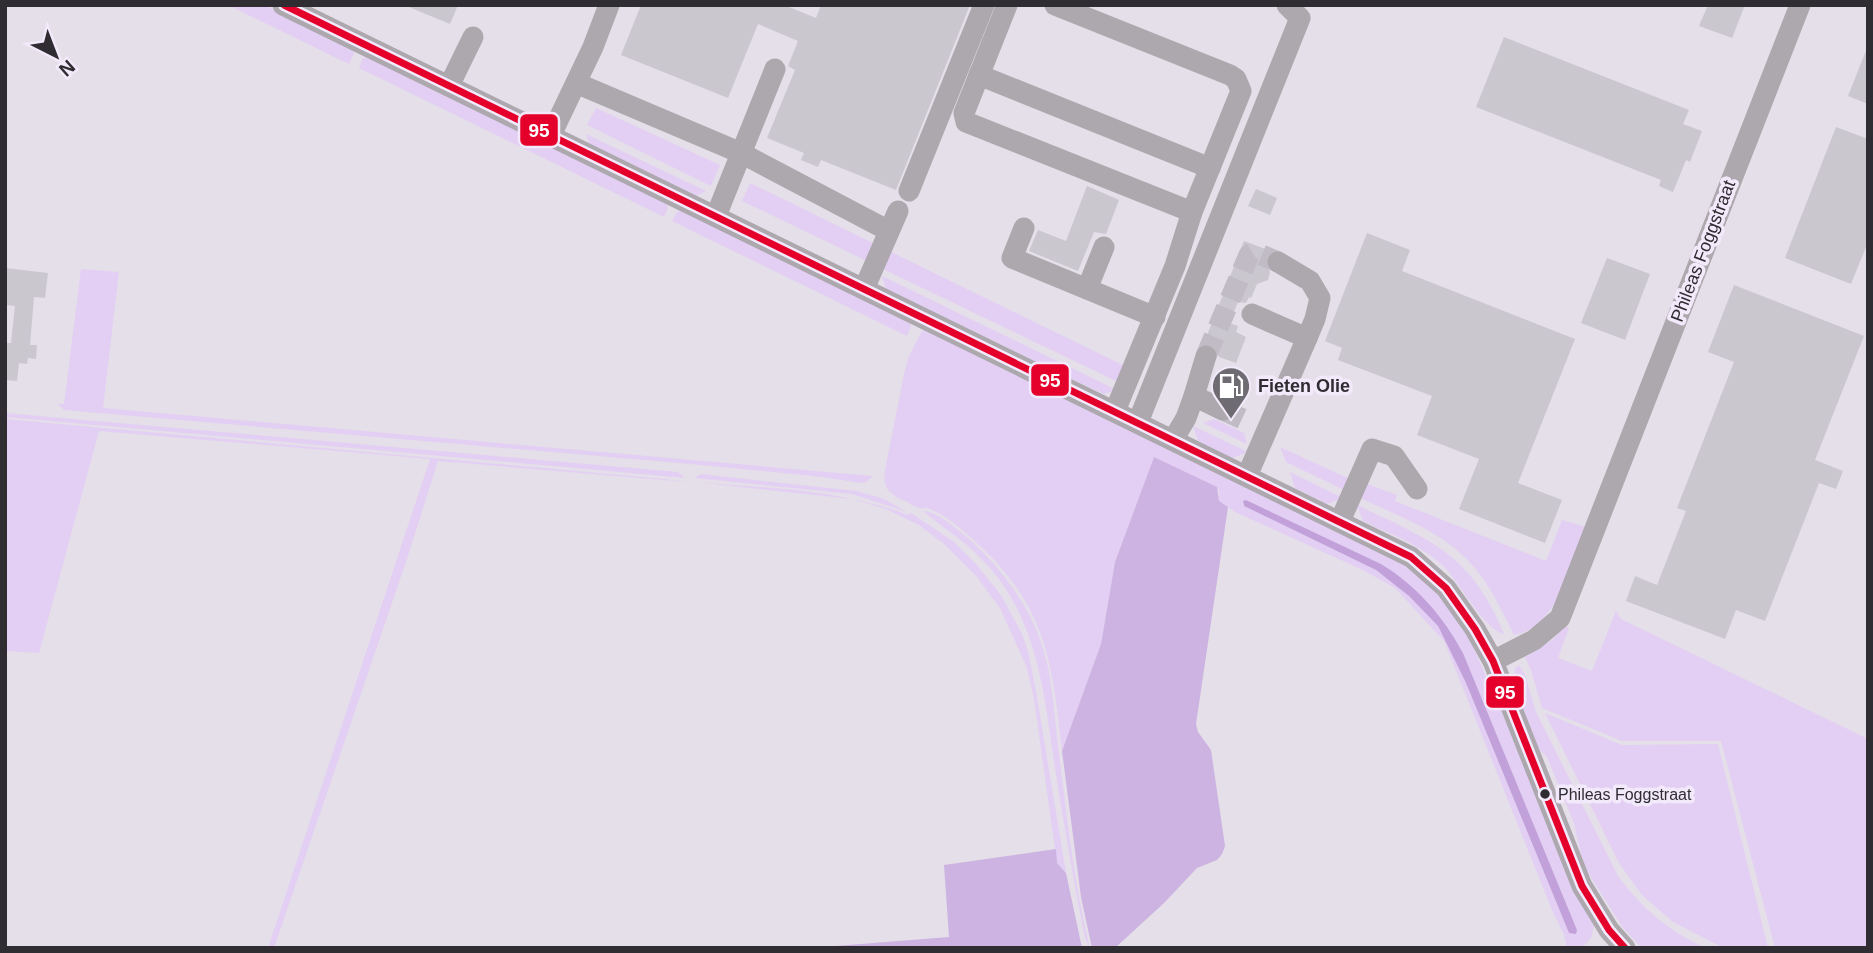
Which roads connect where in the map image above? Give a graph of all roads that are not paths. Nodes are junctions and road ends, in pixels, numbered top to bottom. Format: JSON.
{"nodes":[{"id":1,"x":283,"y":5,"type":"edge"},
{"id":2,"x":609,"y":5,"type":"edge"},
{"id":3,"x":984,"y":5,"type":"edge"},
{"id":4,"x":1007,"y":5,"type":"edge"},
{"id":5,"x":1055,"y":5,"type":"edge"},
{"id":6,"x":1287,"y":5,"type":"edge"},
{"id":7,"x":1800,"y":5,"type":"edge"},
{"id":8,"x":473,"y":37,"type":"dead end"},
{"id":9,"x":775,"y":69,"type":"dead end"},
{"id":10,"x":979,"y":75,"type":"junction"},
{"id":11,"x":576,"y":83,"type":"junction"},
{"id":12,"x":449,"y":86,"type":"junction"},
{"id":13,"x":551,"y":135,"type":"junction"},
{"id":14,"x":741,"y":153,"type":"junction"},
{"id":15,"x":1210,"y":169,"type":"junction"},
{"id":16,"x":909,"y":191,"type":"dead end"},
{"id":17,"x":898,"y":211,"type":"dead end"},
{"id":18,"x":1192,"y":212,"type":"junction"},
{"id":19,"x":716,"y":216,"type":"junction"},
{"id":20,"x":1024,"y":228,"type":"dead end"},
{"id":21,"x":890,"y":231,"type":"junction"},
{"id":22,"x":1104,"y":247,"type":"dead end"},
{"id":23,"x":1278,"y":262,"type":"tunnel mouth"},
{"id":24,"x":864,"y":289,"type":"junction"},
{"id":25,"x":1087,"y":289,"type":"junction"},
{"id":26,"x":1252,"y":314,"type":"dead end"},
{"id":27,"x":1155,"y":317,"type":"junction"},
{"id":28,"x":1307,"y":338,"type":"junction"},
{"id":29,"x":1206,"y":356,"type":"tunnel mouth"},
{"id":30,"x":1194,"y":396,"type":"junction"},
{"id":31,"x":1223,"y":410,"type":"tunnel mouth"},
{"id":32,"x":1115,"y":411,"type":"junction"},
{"id":33,"x":1138,"y":422,"type":"junction"},
{"id":34,"x":1173,"y":440,"type":"junction"},
{"id":35,"x":1247,"y":476,"type":"junction"},
{"id":36,"x":1417,"y":489,"type":"dead end"},
{"id":37,"x":1340,"y":521,"type":"junction"},
{"id":38,"x":1493,"y":661,"type":"junction"},
{"id":39,"x":1625,"y":948,"type":"edge"}],
"edges":[{"from":1,"to":12,"type":"street"},
{"from":2,"to":11,"type":"street"},
{"from":3,"to":16,"type":"street"},
{"from":4,"to":10,"type":"street"},
{"from":5,"to":15,"type":"street"},
{"from":6,"to":33,"type":"street"},
{"from":7,"to":38,"type":"street","name":"Phileas Foggstraat"},
{"from":8,"to":12,"type":"street"},
{"from":9,"to":14,"type":"street"},
{"from":10,"to":15,"type":"street"},
{"from":10,"to":18,"type":"street"},
{"from":11,"to":13,"type":"street"},
{"from":11,"to":14,"type":"street"},
{"from":12,"to":13,"type":"street"},
{"from":13,"to":19,"type":"street"},
{"from":14,"to":19,"type":"street"},
{"from":14,"to":21,"type":"street"},
{"from":15,"to":18,"type":"street"},
{"from":17,"to":21,"type":"street"},
{"from":18,"to":27,"type":"street"},
{"from":19,"to":24,"type":"street"},
{"from":20,"to":25,"type":"street"},
{"from":21,"to":24,"type":"street"},
{"from":22,"to":25,"type":"street"},
{"from":23,"to":28,"type":"street"},
{"from":24,"to":32,"type":"street"},
{"from":25,"to":27,"type":"street"},
{"from":26,"to":28,"type":"street"},
{"from":27,"to":32,"type":"street"},
{"from":28,"to":35,"type":"street"},
{"from":29,"to":30,"type":"street"},
{"from":30,"to":31,"type":"street"},
{"from":30,"to":34,"type":"street"},
{"from":32,"to":33,"type":"street"},
{"from":33,"to":34,"type":"street"},
{"from":34,"to":35,"type":"street"},
{"from":35,"to":37,"type":"street"},
{"from":36,"to":37,"type":"street"},
{"from":37,"to":38,"type":"street"},
{"from":38,"to":39,"type":"street"}]}
